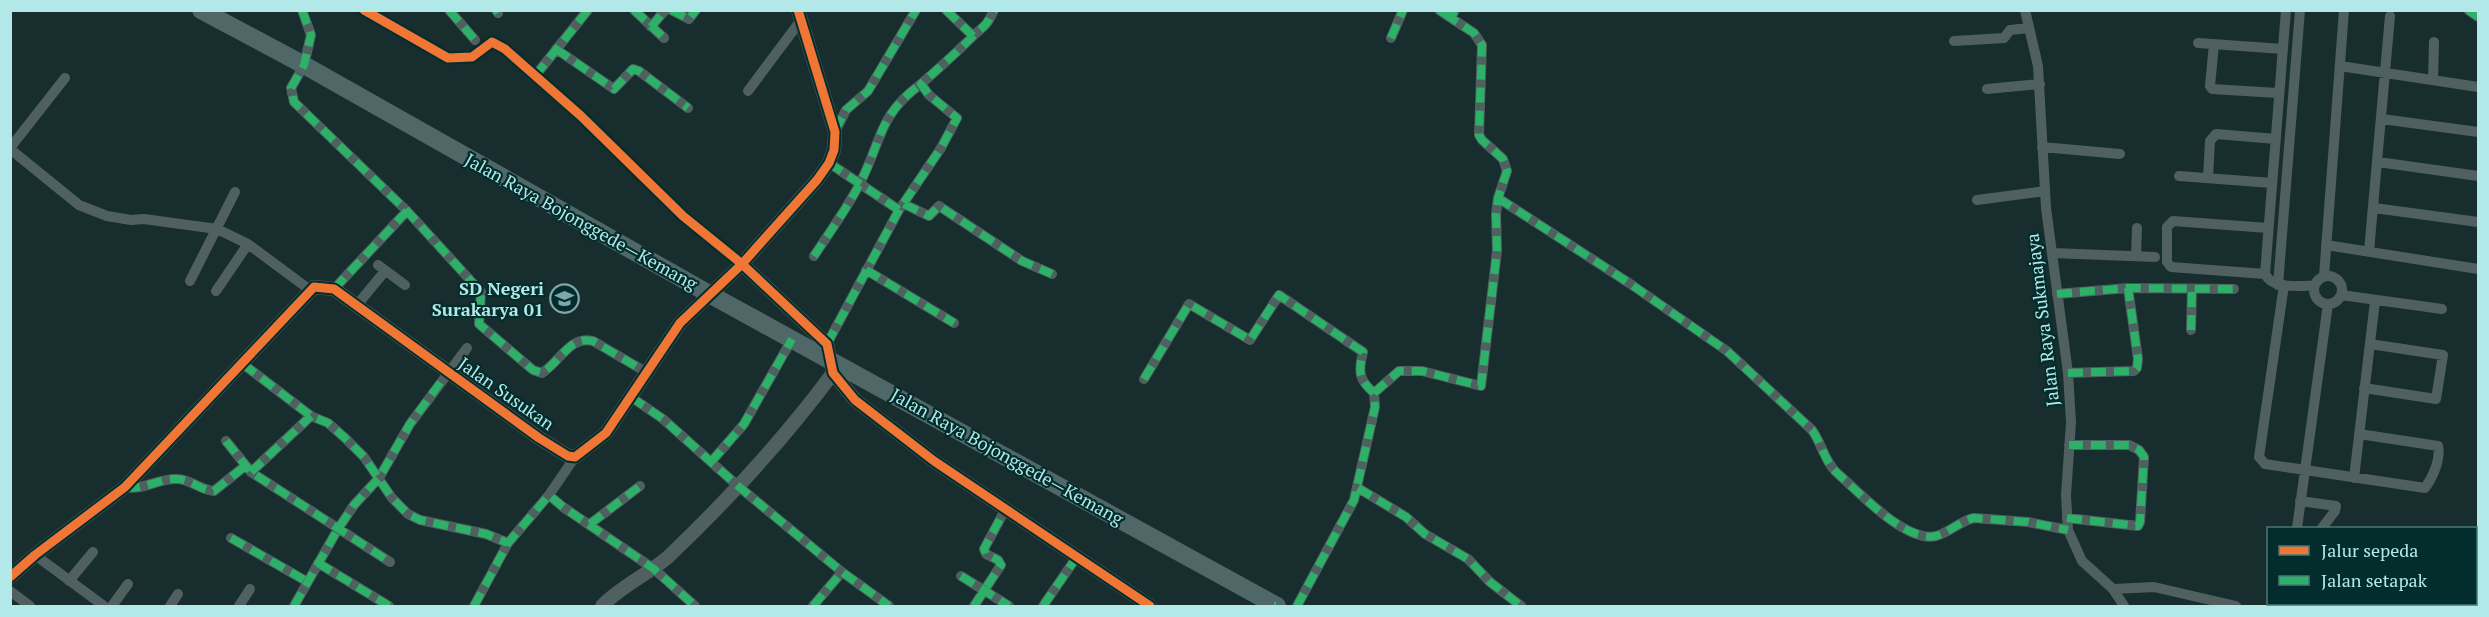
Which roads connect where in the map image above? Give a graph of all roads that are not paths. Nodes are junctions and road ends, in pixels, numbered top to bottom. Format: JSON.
{"nodes":[{"id":1,"x":201,"y":10,"type":"edge"},
{"id":2,"x":302,"y":10,"type":"edge"},
{"id":3,"x":364,"y":10,"type":"edge"},
{"id":4,"x":449,"y":10,"type":"edge"},
{"id":5,"x":588,"y":10,"type":"edge"},
{"id":6,"x":634,"y":10,"type":"edge"},
{"id":7,"x":665,"y":10,"type":"edge"},
{"id":8,"x":671,"y":10,"type":"edge"},
{"id":9,"x":696,"y":10,"type":"edge"},
{"id":10,"x":916,"y":10,"type":"edge"},
{"id":11,"x":946,"y":10,"type":"edge"},
{"id":12,"x":994,"y":10,"type":"edge"},
{"id":13,"x":1403,"y":10,"type":"edge"},
{"id":14,"x":1438,"y":10,"type":"edge"},
{"id":15,"x":2025,"y":10,"type":"edge"},
{"id":16,"x":2286,"y":10,"type":"edge"},
{"id":17,"x":2300,"y":10,"type":"edge"},
{"id":18,"x":2344,"y":10,"type":"edge"},
{"id":19,"x":2468,"y":10,"type":"edge"},
{"id":20,"x":1453,"y":14,"type":"edge"},
{"id":21,"x":800,"y":15,"type":"edge"},
{"id":22,"x":2390,"y":16,"type":"dead end"},
{"id":23,"x":2478,"y":16,"type":"edge"},
{"id":24,"x":651,"y":27,"type":"junction"},
{"id":25,"x":2029,"y":28,"type":"junction"},
{"id":26,"x":973,"y":36,"type":"junction"},
{"id":27,"x":664,"y":38,"type":"dead end"},
{"id":28,"x":1391,"y":38,"type":"dead end"},
{"id":29,"x":475,"y":40,"type":"dead end"},
{"id":30,"x":1954,"y":41,"type":"dead end"},
{"id":31,"x":2434,"y":42,"type":"dead end"},
{"id":32,"x":2198,"y":43,"type":"dead end"},
{"id":33,"x":2214,"y":44,"type":"junction"},
{"id":34,"x":556,"y":49,"type":"junction"},
{"id":35,"x":2283,"y":49,"type":"junction"},
{"id":36,"x":304,"y":65,"type":"junction"},
{"id":37,"x":2340,"y":66,"type":"junction"},
{"id":38,"x":2386,"y":73,"type":"junction"},
{"id":39,"x":535,"y":76,"type":"junction"},
{"id":40,"x":65,"y":78,"type":"dead end"},
{"id":41,"x":2433,"y":80,"type":"junction"},
{"id":42,"x":921,"y":84,"type":"junction"},
{"id":43,"x":2040,"y":84,"type":"junction"},
{"id":44,"x":2478,"y":87,"type":"edge"},
{"id":45,"x":1987,"y":89,"type":"dead end"},
{"id":46,"x":748,"y":91,"type":"dead end"},
{"id":47,"x":2278,"y":93,"type":"junction"},
{"id":48,"x":688,"y":108,"type":"dead end"},
{"id":49,"x":2382,"y":119,"type":"junction"},
{"id":50,"x":835,"y":132,"type":"junction"},
{"id":51,"x":2478,"y":132,"type":"edge"},
{"id":52,"x":2276,"y":139,"type":"junction"},
{"id":53,"x":2042,"y":147,"type":"junction"},
{"id":54,"x":10,"y":148,"type":"edge"},
{"id":55,"x":2120,"y":154,"type":"dead end"},
{"id":56,"x":2378,"y":162,"type":"junction"},
{"id":57,"x":829,"y":163,"type":"junction"},
{"id":58,"x":2178,"y":176,"type":"dead end"},
{"id":59,"x":2478,"y":176,"type":"edge"},
{"id":60,"x":2208,"y":178,"type":"junction"},
{"id":61,"x":2272,"y":183,"type":"junction"},
{"id":62,"x":860,"y":185,"type":"junction"},
{"id":63,"x":2045,"y":191,"type":"junction"},
{"id":64,"x":235,"y":192,"type":"dead end"},
{"id":65,"x":1498,"y":198,"type":"junction"},
{"id":66,"x":1977,"y":200,"type":"dead end"},
{"id":67,"x":901,"y":207,"type":"junction"},
{"id":68,"x":2374,"y":208,"type":"junction"},
{"id":69,"x":406,"y":211,"type":"junction"},
{"id":70,"x":2478,"y":222,"type":"edge"},
{"id":71,"x":2137,"y":228,"type":"dead end"},
{"id":72,"x":2268,"y":228,"type":"junction"},
{"id":73,"x":218,"y":229,"type":"junction"},
{"id":74,"x":248,"y":244,"type":"junction"},
{"id":75,"x":2326,"y":244,"type":"junction"},
{"id":76,"x":2369,"y":251,"type":"junction"},
{"id":77,"x":2053,"y":253,"type":"junction"},
{"id":78,"x":814,"y":256,"type":"dead end"},
{"id":79,"x":2136,"y":256,"type":"junction"},
{"id":80,"x":2155,"y":257,"type":"dead end"},
{"id":81,"x":742,"y":264,"type":"junction"},
{"id":82,"x":2478,"y":269,"type":"edge"},
{"id":83,"x":866,"y":270,"type":"junction"},
{"id":84,"x":1052,"y":274,"type":"dead end"},
{"id":85,"x":2265,"y":274,"type":"junction"},
{"id":86,"x":2324,"y":276,"type":"junction"},
{"id":87,"x":190,"y":281,"type":"dead end"},
{"id":88,"x":405,"y":285,"type":"dead end"},
{"id":89,"x":2281,"y":285,"type":"junction"},
{"id":90,"x":2314,"y":286,"type":"junction"},
{"id":91,"x":2128,"y":288,"type":"junction"},
{"id":92,"x":334,"y":289,"type":"junction"},
{"id":93,"x":2192,"y":289,"type":"junction"},
{"id":94,"x":2234,"y":289,"type":"dead end"},
{"id":95,"x":310,"y":290,"type":"junction"},
{"id":96,"x":216,"y":291,"type":"dead end"},
{"id":97,"x":2057,"y":294,"type":"junction"},
{"id":98,"x":711,"y":295,"type":"junction"},
{"id":99,"x":2341,"y":295,"type":"junction"},
{"id":100,"x":2375,"y":301,"type":"junction"},
{"id":101,"x":2328,"y":304,"type":"junction"},
{"id":102,"x":357,"y":305,"type":"junction"},
{"id":103,"x":2442,"y":309,"type":"dead end"},
{"id":104,"x":954,"y":322,"type":"dead end"},
{"id":105,"x":2191,"y":330,"type":"dead end"},
{"id":106,"x":792,"y":339,"type":"junction"},
{"id":107,"x":2370,"y":344,"type":"junction"},
{"id":108,"x":467,"y":348,"type":"dead end"},
{"id":109,"x":830,"y":359,"type":"junction"},
{"id":110,"x":243,"y":364,"type":"junction"},
{"id":111,"x":447,"y":372,"type":"junction"},
{"id":112,"x":646,"y":372,"type":"junction"},
{"id":113,"x":2068,"y":373,"type":"junction"},
{"id":114,"x":1144,"y":379,"type":"dead end"},
{"id":115,"x":2364,"y":388,"type":"junction"},
{"id":116,"x":1374,"y":393,"type":"junction"},
{"id":117,"x":631,"y":397,"type":"junction"},
{"id":118,"x":311,"y":416,"type":"junction"},
{"id":119,"x":2359,"y":434,"type":"junction"},
{"id":120,"x":226,"y":441,"type":"dead end"},
{"id":121,"x":2068,"y":446,"type":"junction"},
{"id":122,"x":575,"y":457,"type":"junction"},
{"id":123,"x":711,"y":462,"type":"junction"},
{"id":124,"x":248,"y":469,"type":"junction"},
{"id":125,"x":2304,"y":472,"type":"junction"},
{"id":126,"x":379,"y":478,"type":"junction"},
{"id":127,"x":2354,"y":478,"type":"junction"},
{"id":128,"x":640,"y":486,"type":"dead end"},
{"id":129,"x":738,"y":486,"type":"junction"},
{"id":130,"x":125,"y":487,"type":"junction"},
{"id":131,"x":1359,"y":488,"type":"junction"},
{"id":132,"x":549,"y":495,"type":"junction"},
{"id":133,"x":2300,"y":501,"type":"junction"},
{"id":134,"x":1005,"y":510,"type":"junction"},
{"id":135,"x":590,"y":524,"type":"junction"},
{"id":136,"x":2067,"y":524,"type":"junction"},
{"id":137,"x":2297,"y":527,"type":"edge"},
{"id":138,"x":2323,"y":527,"type":"edge"},
{"id":139,"x":338,"y":529,"type":"junction"},
{"id":140,"x":231,"y":538,"type":"dead end"},
{"id":141,"x":508,"y":543,"type":"junction"},
{"id":142,"x":93,"y":552,"type":"dead end"},
{"id":143,"x":35,"y":555,"type":"junction"},
{"id":144,"x":1076,"y":558,"type":"junction"},
{"id":145,"x":390,"y":562,"type":"dead end"},
{"id":146,"x":318,"y":563,"type":"junction"},
{"id":147,"x":654,"y":569,"type":"junction"},
{"id":148,"x":842,"y":572,"type":"junction"},
{"id":149,"x":961,"y":576,"type":"dead end"},
{"id":150,"x":10,"y":577,"type":"edge"},
{"id":151,"x":69,"y":581,"type":"junction"},
{"id":152,"x":306,"y":581,"type":"junction"},
{"id":153,"x":128,"y":584,"type":"dead end"},
{"id":154,"x":250,"y":589,"type":"dead end"},
{"id":155,"x":2113,"y":590,"type":"junction"},
{"id":156,"x":10,"y":591,"type":"edge"},
{"id":157,"x":985,"y":592,"type":"junction"},
{"id":158,"x":178,"y":594,"type":"dead end"},
{"id":159,"x":1144,"y":604,"type":"edge"},
{"id":160,"x":30,"y":606,"type":"edge"},
{"id":161,"x":104,"y":606,"type":"edge"},
{"id":162,"x":112,"y":606,"type":"edge"},
{"id":163,"x":170,"y":606,"type":"edge"},
{"id":164,"x":239,"y":606,"type":"edge"},
{"id":165,"x":294,"y":606,"type":"edge"},
{"id":166,"x":389,"y":606,"type":"edge"},
{"id":167,"x":474,"y":606,"type":"edge"},
{"id":168,"x":602,"y":606,"type":"edge"},
{"id":169,"x":695,"y":606,"type":"edge"},
{"id":170,"x":813,"y":606,"type":"edge"},
{"id":171,"x":889,"y":606,"type":"edge"},
{"id":172,"x":974,"y":606,"type":"edge"},
{"id":173,"x":1009,"y":606,"type":"edge"},
{"id":174,"x":1043,"y":606,"type":"edge"},
{"id":175,"x":1276,"y":606,"type":"edge"},
{"id":176,"x":1297,"y":606,"type":"edge"},
{"id":177,"x":1521,"y":606,"type":"edge"},
{"id":178,"x":2124,"y":606,"type":"edge"},
{"id":179,"x":2236,"y":606,"type":"edge"}],
"edges":[{"from":1,"to":36,"type":"highway","name":"Jalan Raya Bojonggede—Kemang"},
{"from":2,"to":36,"type":"street"},
{"from":3,"to":39,"type":"street"},
{"from":4,"to":29,"type":"street"},
{"from":5,"to":34,"type":"street"},
{"from":6,"to":24,"type":"street"},
{"from":7,"to":24,"type":"street"},
{"from":8,"to":9,"type":"street"},
{"from":10,"to":50,"type":"street"},
{"from":11,"to":26,"type":"street"},
{"from":12,"to":26,"type":"street"},
{"from":13,"to":28,"type":"street"},
{"from":14,"to":20,"type":"street"},
{"from":15,"to":25,"type":"street","name":"Jalan Raya Sukmajaya"},
{"from":16,"to":35,"type":"street"},
{"from":17,"to":89,"type":"street"},
{"from":18,"to":37,"type":"street"},
{"from":19,"to":23,"type":"street"},
{"from":20,"to":65,"type":"street"},
{"from":21,"to":46,"type":"street"},
{"from":21,"to":50,"type":"street"},
{"from":22,"to":38,"type":"street"},
{"from":24,"to":27,"type":"street"},
{"from":25,"to":30,"type":"street"},
{"from":25,"to":43,"type":"street","name":"Jalan Raya Sukmajaya"},
{"from":26,"to":42,"type":"street"},
{"from":31,"to":41,"type":"street"},
{"from":32,"to":33,"type":"street"},
{"from":33,"to":35,"type":"street"},
{"from":33,"to":47,"type":"street"},
{"from":34,"to":39,"type":"street"},
{"from":34,"to":48,"type":"street"},
{"from":35,"to":47,"type":"street"},
{"from":36,"to":69,"type":"street"},
{"from":36,"to":98,"type":"highway","name":"Jalan Raya Bojonggede—Kemang"},
{"from":37,"to":38,"type":"street"},
{"from":37,"to":75,"type":"street"},
{"from":38,"to":41,"type":"street"},
{"from":38,"to":49,"type":"street"},
{"from":39,"to":81,"type":"street"},
{"from":40,"to":54,"type":"street"},
{"from":41,"to":44,"type":"street"},
{"from":42,"to":62,"type":"street"},
{"from":42,"to":67,"type":"street"},
{"from":43,"to":45,"type":"street"},
{"from":43,"to":53,"type":"street","name":"Jalan Raya Sukmajaya"},
{"from":47,"to":52,"type":"street"},
{"from":49,"to":51,"type":"street"},
{"from":49,"to":56,"type":"street"},
{"from":50,"to":57,"type":"street"},
{"from":52,"to":60,"type":"street"},
{"from":52,"to":61,"type":"street"},
{"from":53,"to":55,"type":"street"},
{"from":53,"to":63,"type":"street","name":"Jalan Raya Sukmajaya"},
{"from":54,"to":73,"type":"street"},
{"from":56,"to":59,"type":"street"},
{"from":56,"to":68,"type":"street"},
{"from":57,"to":62,"type":"street"},
{"from":57,"to":81,"type":"street"},
{"from":58,"to":60,"type":"street"},
{"from":60,"to":61,"type":"street"},
{"from":61,"to":72,"type":"street"},
{"from":62,"to":67,"type":"street"},
{"from":62,"to":78,"type":"street"},
{"from":63,"to":66,"type":"street"},
{"from":63,"to":77,"type":"street","name":"Jalan Raya Sukmajaya"},
{"from":64,"to":73,"type":"street"},
{"from":65,"to":116,"type":"street"},
{"from":65,"to":136,"type":"street"},
{"from":67,"to":83,"type":"street"},
{"from":67,"to":84,"type":"street"},
{"from":68,"to":70,"type":"street"},
{"from":68,"to":76,"type":"street"},
{"from":69,"to":92,"type":"street"},
{"from":69,"to":112,"type":"street"},
{"from":71,"to":79,"type":"street"},
{"from":72,"to":85,"type":"street"},
{"from":72,"to":85,"type":"street"},
{"from":73,"to":74,"type":"street"},
{"from":73,"to":87,"type":"street"},
{"from":74,"to":95,"type":"street"},
{"from":74,"to":96,"type":"street"},
{"from":75,"to":76,"type":"street"},
{"from":75,"to":86,"type":"street"},
{"from":76,"to":82,"type":"street"},
{"from":77,"to":79,"type":"street"},
{"from":77,"to":97,"type":"street","name":"Jalan Raya Sukmajaya"},
{"from":79,"to":80,"type":"street"},
{"from":81,"to":98,"type":"street"},
{"from":81,"to":109,"type":"street"},
{"from":83,"to":104,"type":"street"},
{"from":83,"to":109,"type":"street"},
{"from":85,"to":89,"type":"street"},
{"from":86,"to":90,"type":"street"},
{"from":86,"to":99,"type":"street"},
{"from":88,"to":102,"type":"street"},
{"from":89,"to":90,"type":"street"},
{"from":89,"to":125,"type":"street"},
{"from":90,"to":101,"type":"street"},
{"from":91,"to":93,"type":"street"},
{"from":91,"to":97,"type":"street"},
{"from":91,"to":113,"type":"street"},
{"from":92,"to":95,"type":"street"},
{"from":92,"to":102,"type":"street","name":"Jalan Susukan"},
{"from":93,"to":94,"type":"street"},
{"from":93,"to":105,"type":"street"},
{"from":95,"to":110,"type":"street"},
{"from":97,"to":113,"type":"street","name":"Jalan Raya Sukmajaya"},
{"from":98,"to":106,"type":"highway","name":"Jalan Raya Bojonggede—Kemang"},
{"from":98,"to":112,"type":"street"},
{"from":99,"to":100,"type":"street"},
{"from":99,"to":101,"type":"street"},
{"from":100,"to":103,"type":"street"},
{"from":100,"to":107,"type":"street"},
{"from":101,"to":125,"type":"street"},
{"from":102,"to":111,"type":"street","name":"Jalan Susukan"},
{"from":106,"to":109,"type":"highway","name":"Jalan Raya Bojonggede—Kemang"},
{"from":106,"to":123,"type":"street"},
{"from":107,"to":115,"type":"street"},
{"from":107,"to":115,"type":"street"},
{"from":108,"to":111,"type":"street"},
{"from":109,"to":129,"type":"street"},
{"from":109,"to":134,"type":"street"},
{"from":109,"to":175,"type":"highway","name":"Jalan Raya Bojonggede—Kemang"},
{"from":110,"to":118,"type":"street"},
{"from":110,"to":130,"type":"street"},
{"from":111,"to":122,"type":"street","name":"Jalan Susukan"},
{"from":111,"to":126,"type":"street"},
{"from":112,"to":117,"type":"street"},
{"from":113,"to":121,"type":"street","name":"Jalan Raya Sukmajaya"},
{"from":114,"to":116,"type":"street"},
{"from":115,"to":119,"type":"street"},
{"from":116,"to":131,"type":"street"},
{"from":117,"to":122,"type":"street"},
{"from":117,"to":123,"type":"street"},
{"from":118,"to":124,"type":"street"},
{"from":118,"to":126,"type":"street"},
{"from":119,"to":127,"type":"street"},
{"from":119,"to":127,"type":"street"},
{"from":120,"to":124,"type":"street"},
{"from":121,"to":136,"type":"street","name":"Jalan Raya Sukmajaya"},
{"from":121,"to":136,"type":"street"},
{"from":122,"to":132,"type":"street"},
{"from":123,"to":129,"type":"street"},
{"from":124,"to":130,"type":"street"},
{"from":124,"to":139,"type":"street"},
{"from":125,"to":127,"type":"street"},
{"from":125,"to":133,"type":"street"},
{"from":126,"to":139,"type":"street"},
{"from":126,"to":141,"type":"street"},
{"from":128,"to":135,"type":"street"},
{"from":129,"to":147,"type":"street"},
{"from":129,"to":148,"type":"street"},
{"from":130,"to":143,"type":"street"},
{"from":131,"to":176,"type":"street"},
{"from":131,"to":177,"type":"street"},
{"from":132,"to":135,"type":"street"},
{"from":132,"to":141,"type":"street"},
{"from":133,"to":137,"type":"street"},
{"from":133,"to":138,"type":"street"},
{"from":134,"to":144,"type":"street"},
{"from":134,"to":157,"type":"street"},
{"from":135,"to":147,"type":"street"},
{"from":136,"to":155,"type":"street","name":"Jalan Raya Sukmajaya"},
{"from":139,"to":145,"type":"street"},
{"from":139,"to":146,"type":"street"},
{"from":140,"to":152,"type":"street"},
{"from":141,"to":167,"type":"street"},
{"from":142,"to":151,"type":"street"},
{"from":143,"to":150,"type":"street"},
{"from":143,"to":151,"type":"street"},
{"from":144,"to":159,"type":"street"},
{"from":144,"to":174,"type":"street"},
{"from":146,"to":152,"type":"street"},
{"from":146,"to":166,"type":"street"},
{"from":147,"to":168,"type":"street"},
{"from":147,"to":169,"type":"street"},
{"from":148,"to":170,"type":"street"},
{"from":148,"to":171,"type":"street"},
{"from":149,"to":157,"type":"street"},
{"from":151,"to":161,"type":"street"},
{"from":152,"to":165,"type":"street"},
{"from":153,"to":162,"type":"street"},
{"from":154,"to":164,"type":"street"},
{"from":155,"to":178,"type":"street","name":"Jalan Raya Sukmajaya"},
{"from":155,"to":179,"type":"street"},
{"from":156,"to":160,"type":"street"},
{"from":157,"to":172,"type":"street"},
{"from":157,"to":173,"type":"street"},
{"from":158,"to":163,"type":"street"}]}
